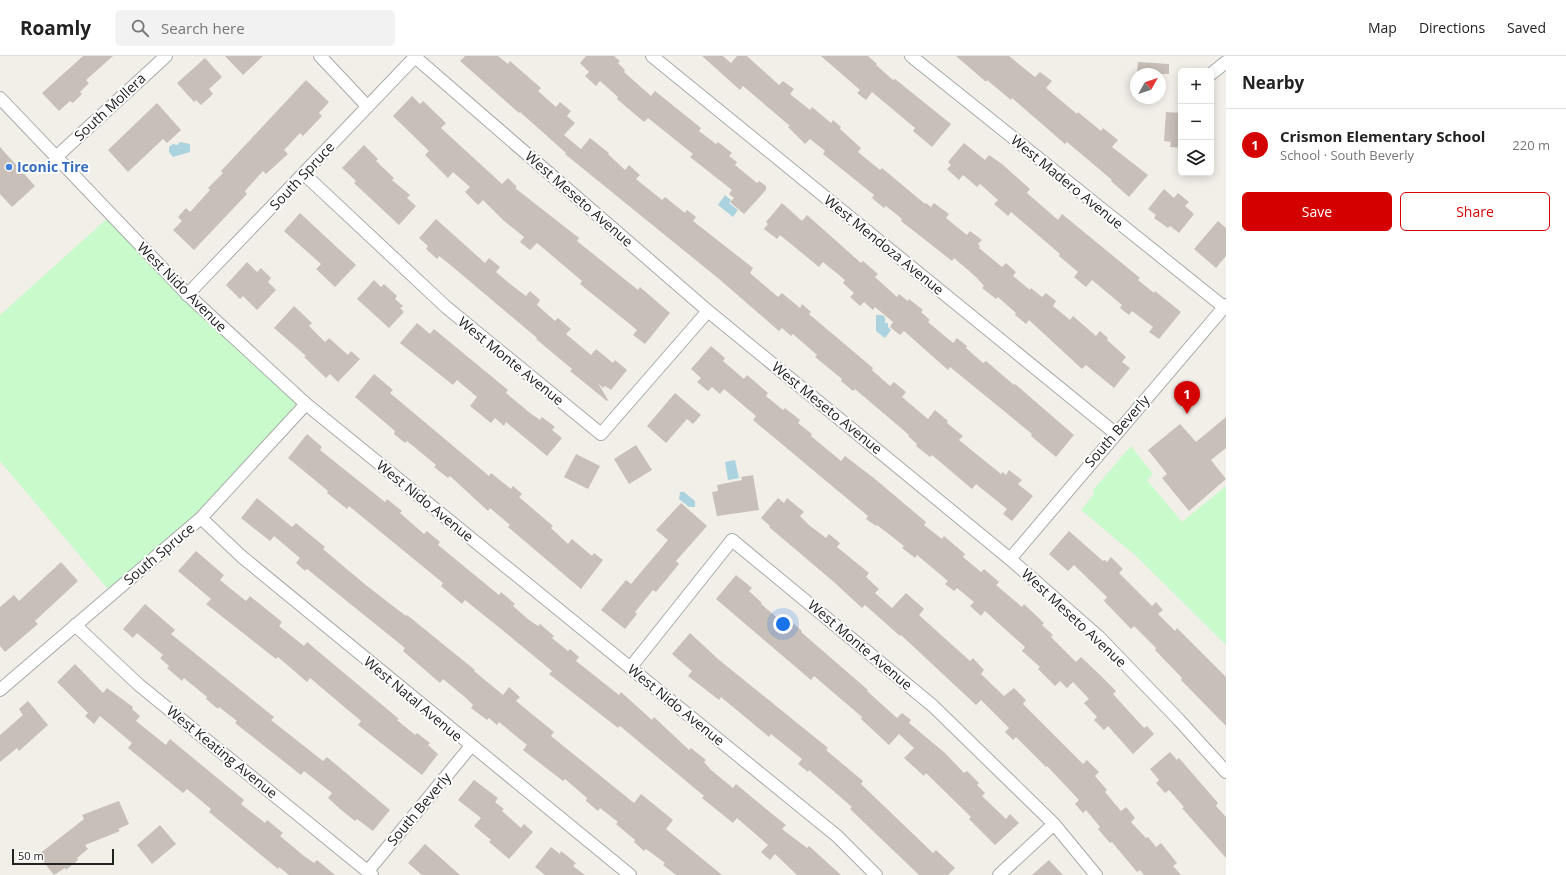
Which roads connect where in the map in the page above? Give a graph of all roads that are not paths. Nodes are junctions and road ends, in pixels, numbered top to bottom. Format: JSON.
{"nodes":[{"id":1,"x":166,"y":56,"type":"edge"},
{"id":2,"x":320,"y":56,"type":"edge"},
{"id":3,"x":415,"y":56,"type":"edge"},
{"id":4,"x":652,"y":56,"type":"edge"},
{"id":5,"x":911,"y":56,"type":"edge"},
{"id":6,"x":1226,"y":62,"type":"edge"},
{"id":7,"x":1214,"y":72,"type":"edge"},
{"id":8,"x":0,"y":98,"type":"edge"},
{"id":9,"x":367,"y":106,"type":"junction"},
{"id":10,"x":55,"y":158,"type":"junction"},
{"id":11,"x":304,"y":174,"type":"junction"},
{"id":12,"x":187,"y":295,"type":"junction"},
{"id":13,"x":1225,"y":306,"type":"edge"},
{"id":14,"x":708,"y":311,"type":"junction"},
{"id":15,"x":306,"y":404,"type":"junction"},
{"id":16,"x":1115,"y":433,"type":"junction"},
{"id":17,"x":201,"y":518,"type":"junction"},
{"id":18,"x":1010,"y":559,"type":"junction"},
{"id":19,"x":75,"y":625,"type":"junction"},
{"id":20,"x":630,"y":668,"type":"junction"},
{"id":21,"x":0,"y":690,"type":"edge"},
{"id":22,"x":471,"y":746,"type":"junction"},
{"id":23,"x":1226,"y":772,"type":"edge"},
{"id":24,"x":1054,"y":824,"type":"junction"},
{"id":25,"x":370,"y":873,"type":"edge"},
{"id":26,"x":630,"y":875,"type":"edge"},
{"id":27,"x":876,"y":875,"type":"edge"},
{"id":28,"x":999,"y":875,"type":"edge"},
{"id":29,"x":1096,"y":875,"type":"edge"}],
"edges":[{"from":1,"to":10,"type":"street","name":"South Mollera"},
{"from":2,"to":9,"type":"street"},
{"from":3,"to":9,"type":"street","name":"South Spruce"},
{"from":3,"to":14,"type":"street","name":"West Meseto Avenue"},
{"from":4,"to":16,"type":"street","name":"West Mendoza Avenue"},
{"from":5,"to":13,"type":"street","name":"West Madero Avenue"},
{"from":6,"to":7,"type":"street"},
{"from":8,"to":10,"type":"street","name":"West Nido Avenue"},
{"from":9,"to":11,"type":"street","name":"South Spruce"},
{"from":10,"to":12,"type":"street","name":"West Nido Avenue"},
{"from":11,"to":12,"type":"street","name":"South Spruce"},
{"from":11,"to":14,"type":"street","name":"West Monte Avenue"},
{"from":12,"to":15,"type":"street","name":"West Nido Avenue"},
{"from":13,"to":16,"type":"street","name":"South Beverly"},
{"from":14,"to":18,"type":"street","name":"West Meseto Avenue"},
{"from":15,"to":17,"type":"street","name":"South Spruce"},
{"from":15,"to":20,"type":"street","name":"West Nido Avenue"},
{"from":16,"to":18,"type":"street","name":"South Beverly"},
{"from":17,"to":19,"type":"street","name":"South Spruce"},
{"from":17,"to":22,"type":"street","name":"West Natal Avenue"},
{"from":18,"to":23,"type":"street","name":"West Meseto Avenue"},
{"from":19,"to":21,"type":"street","name":"South Spruce"},
{"from":19,"to":25,"type":"street","name":"West Keating Avenue"},
{"from":20,"to":24,"type":"street","name":"West Monte Avenue"},
{"from":20,"to":27,"type":"street","name":"West Nido Avenue"},
{"from":22,"to":25,"type":"street","name":"South Beverly"},
{"from":22,"to":26,"type":"street","name":"West Natal Avenue"},
{"from":24,"to":28,"type":"street"},
{"from":24,"to":29,"type":"street","name":"West Monte Avenue"}]}
